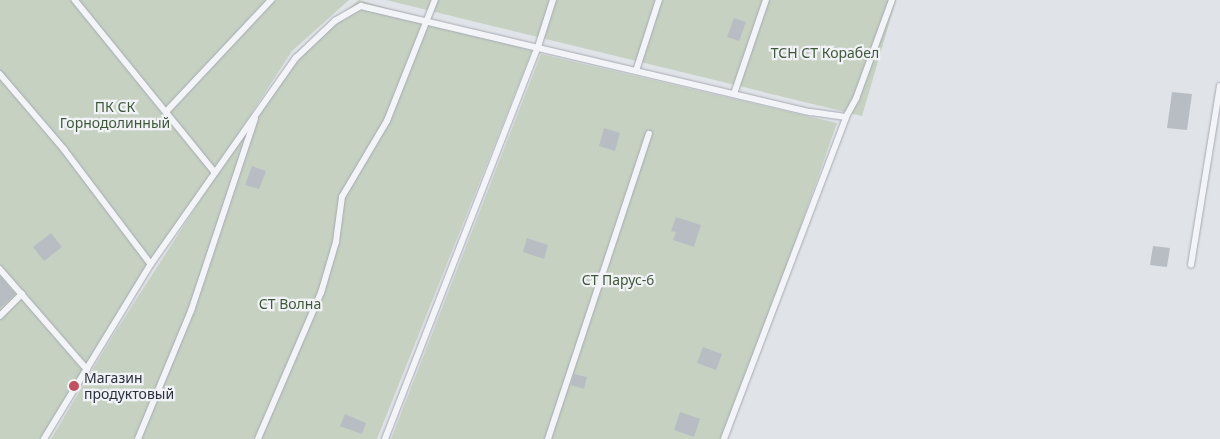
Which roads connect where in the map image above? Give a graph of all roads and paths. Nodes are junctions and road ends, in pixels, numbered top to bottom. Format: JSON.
{"nodes":[{"id":1,"x":75,"y":0,"type":"edge"},
{"id":2,"x":271,"y":0,"type":"edge"},
{"id":3,"x":435,"y":0,"type":"edge"},
{"id":4,"x":553,"y":0,"type":"edge"},
{"id":5,"x":659,"y":0,"type":"edge"},
{"id":6,"x":766,"y":0,"type":"edge"},
{"id":7,"x":892,"y":0,"type":"edge"},
{"id":8,"x":427,"y":21,"type":"junction"},
{"id":9,"x":538,"y":47,"type":"junction"},
{"id":10,"x":636,"y":71,"type":"junction"},
{"id":11,"x":0,"y":74,"type":"edge"},
{"id":12,"x":1220,"y":86,"type":"edge"},
{"id":13,"x":734,"y":94,"type":"junction"},
{"id":14,"x":166,"y":112,"type":"junction"},
{"id":15,"x":258,"y":112,"type":"junction"},
{"id":16,"x":846,"y":118,"type":"junction"},
{"id":17,"x":649,"y":134,"type":"dead end"},
{"id":18,"x":214,"y":172,"type":"junction"},
{"id":19,"x":150,"y":264,"type":"junction"},
{"id":20,"x":1191,"y":265,"type":"dead end"},
{"id":21,"x":0,"y":269,"type":"edge"},
{"id":22,"x":22,"y":294,"type":"junction"},
{"id":23,"x":0,"y":316,"type":"edge"},
{"id":24,"x":87,"y":369,"type":"junction"},
{"id":25,"x":44,"y":439,"type":"edge"},
{"id":26,"x":138,"y":439,"type":"edge"},
{"id":27,"x":258,"y":439,"type":"edge"},
{"id":28,"x":385,"y":439,"type":"edge"},
{"id":29,"x":548,"y":439,"type":"edge"},
{"id":30,"x":724,"y":439,"type":"edge"}],
"edges":[{"from":1,"to":14,"type":"lane"},
{"from":2,"to":14,"type":"lane"},
{"from":3,"to":8,"type":"lane"},
{"from":4,"to":9,"type":"lane"},
{"from":5,"to":10,"type":"lane"},
{"from":6,"to":13,"type":"lane"},
{"from":7,"to":16,"type":"lane"},
{"from":8,"to":9,"type":"lane"},
{"from":8,"to":15,"type":"lane"},
{"from":8,"to":27,"type":"lane"},
{"from":9,"to":10,"type":"lane"},
{"from":9,"to":28,"type":"lane"},
{"from":10,"to":13,"type":"lane"},
{"from":11,"to":19,"type":"lane"},
{"from":12,"to":20,"type":"lane"},
{"from":13,"to":16,"type":"lane"},
{"from":14,"to":18,"type":"lane"},
{"from":15,"to":18,"type":"lane"},
{"from":15,"to":26,"type":"lane"},
{"from":16,"to":30,"type":"lane"},
{"from":17,"to":29,"type":"lane"},
{"from":18,"to":19,"type":"lane"},
{"from":19,"to":24,"type":"lane"},
{"from":21,"to":22,"type":"lane"},
{"from":22,"to":23,"type":"lane"},
{"from":22,"to":24,"type":"lane"},
{"from":24,"to":25,"type":"lane"}]}
